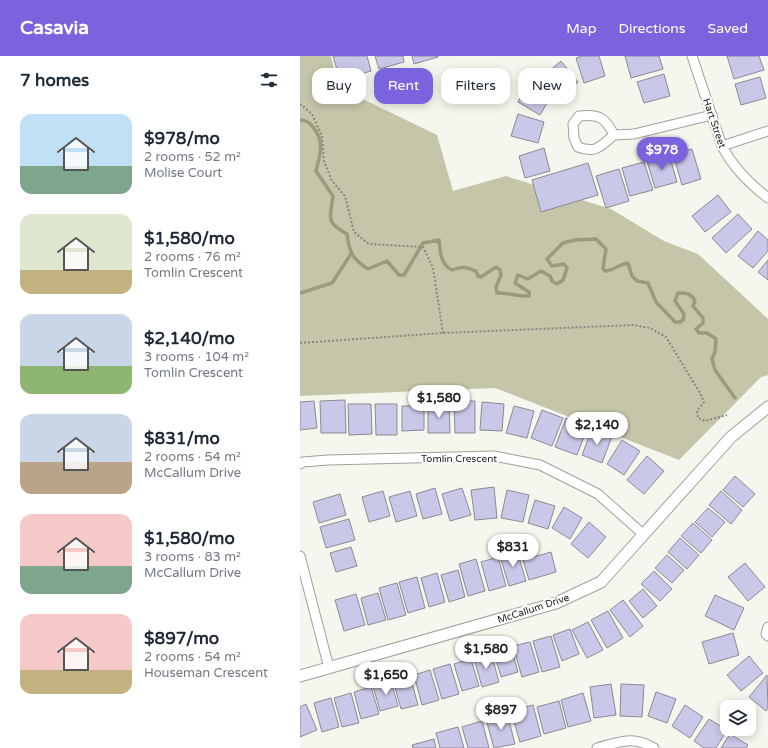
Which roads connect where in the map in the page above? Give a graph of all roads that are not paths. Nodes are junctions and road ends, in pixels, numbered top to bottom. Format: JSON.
{"nodes":[{"id":1,"x":692,"y":56,"type":"edge"},
{"id":2,"x":712,"y":115,"type":"junction"},
{"id":3,"x":768,"y":131,"type":"edge"},
{"id":4,"x":614,"y":134,"type":"junction"},
{"id":5,"x":722,"y":146,"type":"junction"},
{"id":6,"x":768,"y":198,"type":"edge"},
{"id":7,"x":768,"y":407,"type":"edge"},
{"id":8,"x":300,"y":464,"type":"edge"},
{"id":9,"x":644,"y":535,"type":"junction"},
{"id":10,"x":300,"y":556,"type":"edge"},
{"id":11,"x":768,"y":627,"type":"edge"},
{"id":12,"x":768,"y":636,"type":"edge"},
{"id":13,"x":329,"y":668,"type":"junction"},
{"id":14,"x":300,"y":676,"type":"edge"},
{"id":15,"x":598,"y":748,"type":"edge"},
{"id":16,"x":654,"y":748,"type":"edge"}],
"edges":[{"from":1,"to":2,"type":"street","name":"Hart Street"},
{"from":2,"to":4,"type":"street"},
{"from":2,"to":5,"type":"street","name":"Hart Street"},
{"from":3,"to":5,"type":"street"},
{"from":4,"to":4,"type":"street"},
{"from":5,"to":6,"type":"street","name":"Hart Street"},
{"from":7,"to":9,"type":"street","name":"McCallum Drive"},
{"from":8,"to":9,"type":"street","name":"Tomlin Crescent"},
{"from":9,"to":13,"type":"street","name":"McCallum Drive"},
{"from":10,"to":13,"type":"street"},
{"from":11,"to":12,"type":"street"},
{"from":13,"to":14,"type":"street","name":"McCallum Drive"},
{"from":15,"to":16,"type":"street"}]}
